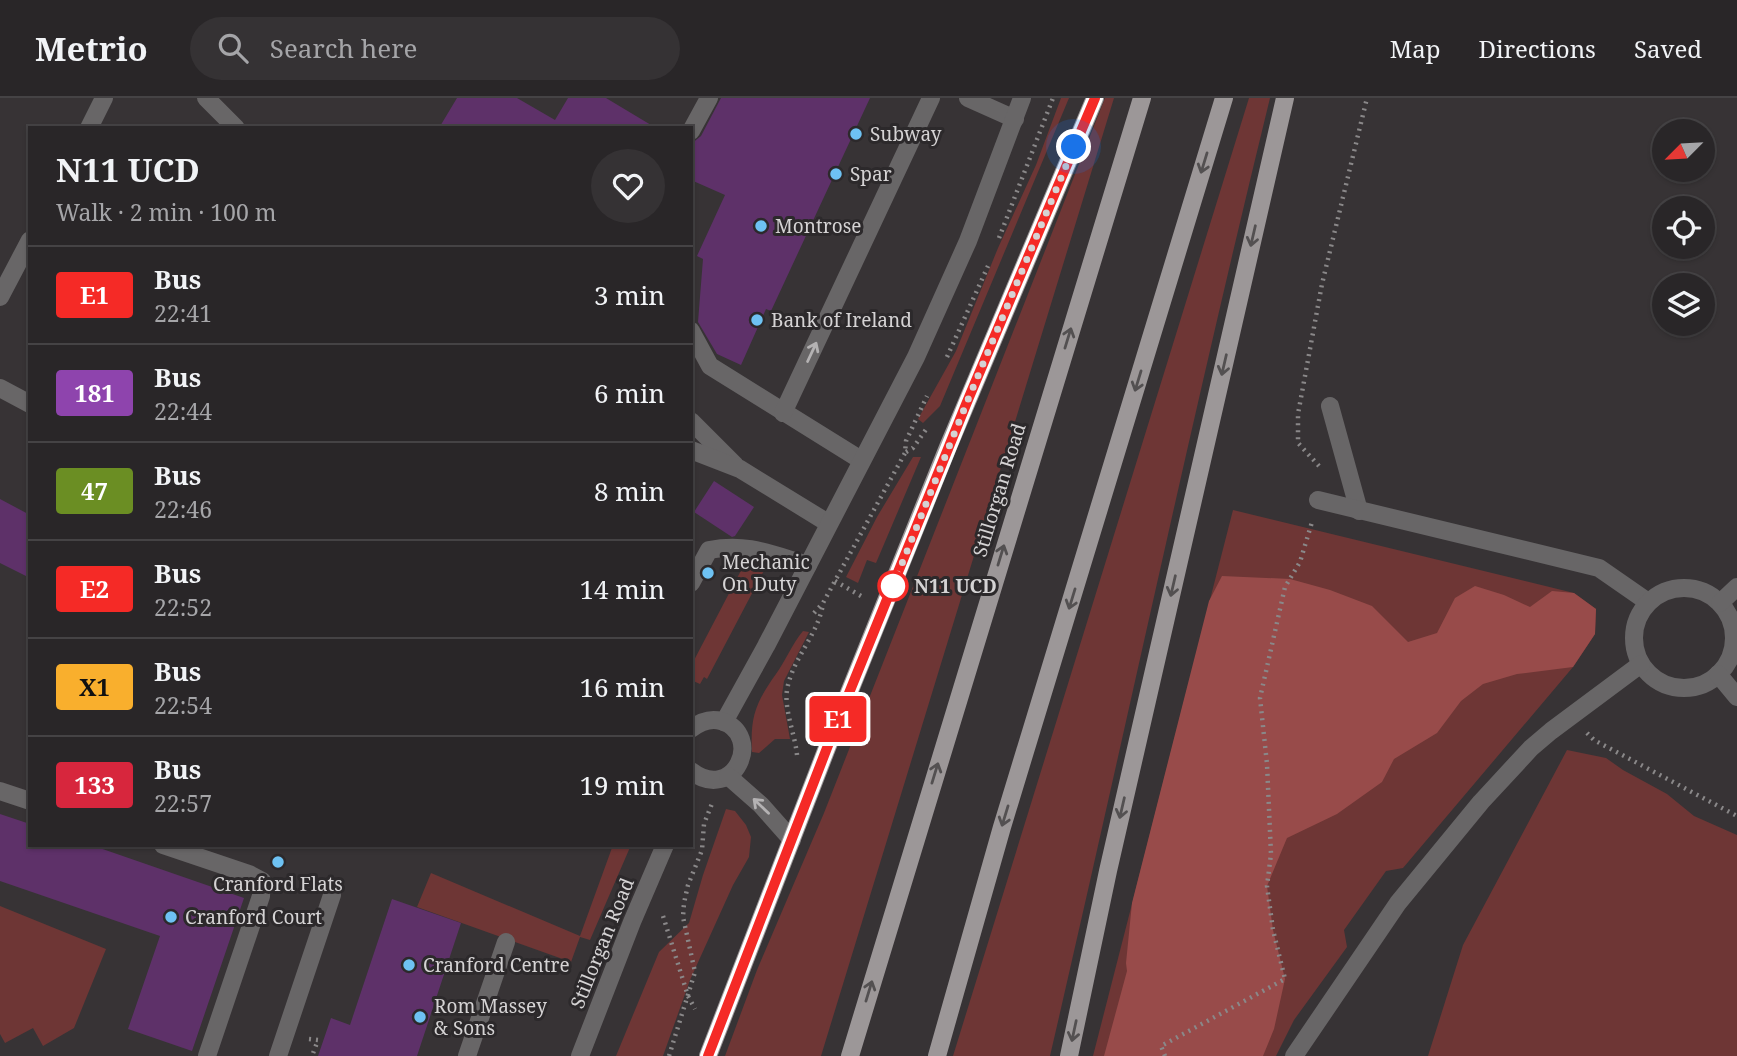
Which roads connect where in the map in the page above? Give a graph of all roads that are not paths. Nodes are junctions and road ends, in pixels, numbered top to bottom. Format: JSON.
{"nodes":[{"id":1,"x":104,"y":98,"type":"edge"},
{"id":2,"x":205,"y":98,"type":"edge"},
{"id":3,"x":709,"y":98,"type":"edge"},
{"id":4,"x":931,"y":98,"type":"edge"},
{"id":5,"x":968,"y":98,"type":"edge"},
{"id":6,"x":1022,"y":98,"type":"edge"},
{"id":7,"x":1094,"y":98,"type":"edge"},
{"id":8,"x":1142,"y":98,"type":"edge"},
{"id":9,"x":1224,"y":98,"type":"edge"},
{"id":10,"x":1285,"y":98,"type":"edge"},
{"id":11,"x":1015,"y":119,"type":"junction"},
{"id":12,"x":90,"y":126,"type":"edge"},
{"id":13,"x":234,"y":126,"type":"edge"},
{"id":14,"x":693,"y":127,"type":"edge"},
{"id":15,"x":28,"y":244,"type":"edge"},
{"id":16,"x":0,"y":297,"type":"edge"},
{"id":17,"x":693,"y":335,"type":"edge"},
{"id":18,"x":0,"y":388,"type":"edge"},
{"id":19,"x":28,"y":403,"type":"edge"},
{"id":20,"x":1330,"y":406,"type":"dead end"},
{"id":21,"x":783,"y":413,"type":"junction"},
{"id":22,"x":693,"y":423,"type":"edge"},
{"id":23,"x":693,"y":451,"type":"edge"},
{"id":24,"x":861,"y":460,"type":"junction"},
{"id":25,"x":740,"y":470,"type":"junction"},
{"id":26,"x":1318,"y":500,"type":"road end"},
{"id":27,"x":1359,"y":511,"type":"junction"},
{"id":28,"x":828,"y":523,"type":"junction"},
{"id":29,"x":807,"y":565,"type":"junction"},
{"id":30,"x":693,"y":579,"type":"edge"},
{"id":31,"x":1737,"y":587,"type":"edge"},
{"id":32,"x":1648,"y":602,"type":"junction"},
{"id":33,"x":1720,"y":603,"type":"junction"},
{"id":34,"x":1641,"y":664,"type":"junction"},
{"id":35,"x":1718,"y":674,"type":"junction"},
{"id":36,"x":1737,"y":697,"type":"edge"},
{"id":37,"x":724,"y":722,"type":"junction"},
{"id":38,"x":693,"y":728,"type":"edge"},
{"id":39,"x":722,"y":778,"type":"junction"},
{"id":40,"x":693,"y":779,"type":"edge"},
{"id":41,"x":0,"y":791,"type":"edge"},
{"id":42,"x":28,"y":800,"type":"edge"},
{"id":43,"x":792,"y":839,"type":"junction"},
{"id":44,"x":169,"y":847,"type":"edge"},
{"id":45,"x":664,"y":847,"type":"edge"},
{"id":46,"x":332,"y":895,"type":"dead end"},
{"id":47,"x":506,"y":942,"type":"dead end"},
{"id":48,"x":208,"y":1056,"type":"edge"},
{"id":49,"x":278,"y":1056,"type":"edge"},
{"id":50,"x":467,"y":1056,"type":"edge"},
{"id":51,"x":580,"y":1056,"type":"edge"},
{"id":52,"x":708,"y":1056,"type":"edge"},
{"id":53,"x":850,"y":1056,"type":"edge"},
{"id":54,"x":937,"y":1056,"type":"edge"},
{"id":55,"x":1069,"y":1056,"type":"edge"},
{"id":56,"x":1294,"y":1056,"type":"edge"}],
"edges":[{"from":1,"to":12,"type":"street"},
{"from":2,"to":13,"type":"street"},
{"from":3,"to":14,"type":"street"},
{"from":21,"to":4,"type":"street","one_way":true},
{"from":5,"to":11,"type":"street"},
{"from":6,"to":11,"type":"street"},
{"from":7,"to":43,"type":"main road"},
{"from":53,"to":8,"type":"main road","name":"Stillorgan Road","one_way":true},
{"from":9,"to":54,"type":"main road","one_way":true},
{"from":10,"to":55,"type":"main road","one_way":true},
{"from":11,"to":24,"type":"street"},
{"from":15,"to":16,"type":"street"},
{"from":17,"to":21,"type":"street"},
{"from":18,"to":19,"type":"street"},
{"from":20,"to":27,"type":"street"},
{"from":21,"to":24,"type":"street"},
{"from":22,"to":25,"type":"street"},
{"from":23,"to":25,"type":"street"},
{"from":24,"to":28,"type":"street"},
{"from":25,"to":28,"type":"street"},
{"from":26,"to":27,"type":"street"},
{"from":27,"to":32,"type":"street"},
{"from":28,"to":29,"type":"street"},
{"from":29,"to":30,"type":"street"},
{"from":29,"to":37,"type":"street"},
{"from":31,"to":33,"type":"street"},
{"from":32,"to":33,"type":"street"},
{"from":32,"to":34,"type":"street"},
{"from":33,"to":35,"type":"street"},
{"from":34,"to":35,"type":"street"},
{"from":34,"to":56,"type":"street"},
{"from":35,"to":36,"type":"street"},
{"from":37,"to":38,"type":"street"},
{"from":37,"to":39,"type":"street"},
{"from":39,"to":40,"type":"street"},
{"from":43,"to":39,"type":"street","one_way":true},
{"from":41,"to":42,"type":"street"},
{"from":43,"to":52,"type":"main road"},
{"from":44,"to":48,"type":"street"},
{"from":45,"to":51,"type":"street","name":"Stillorgan Road"},
{"from":46,"to":49,"type":"street"},
{"from":47,"to":50,"type":"street"}]}
